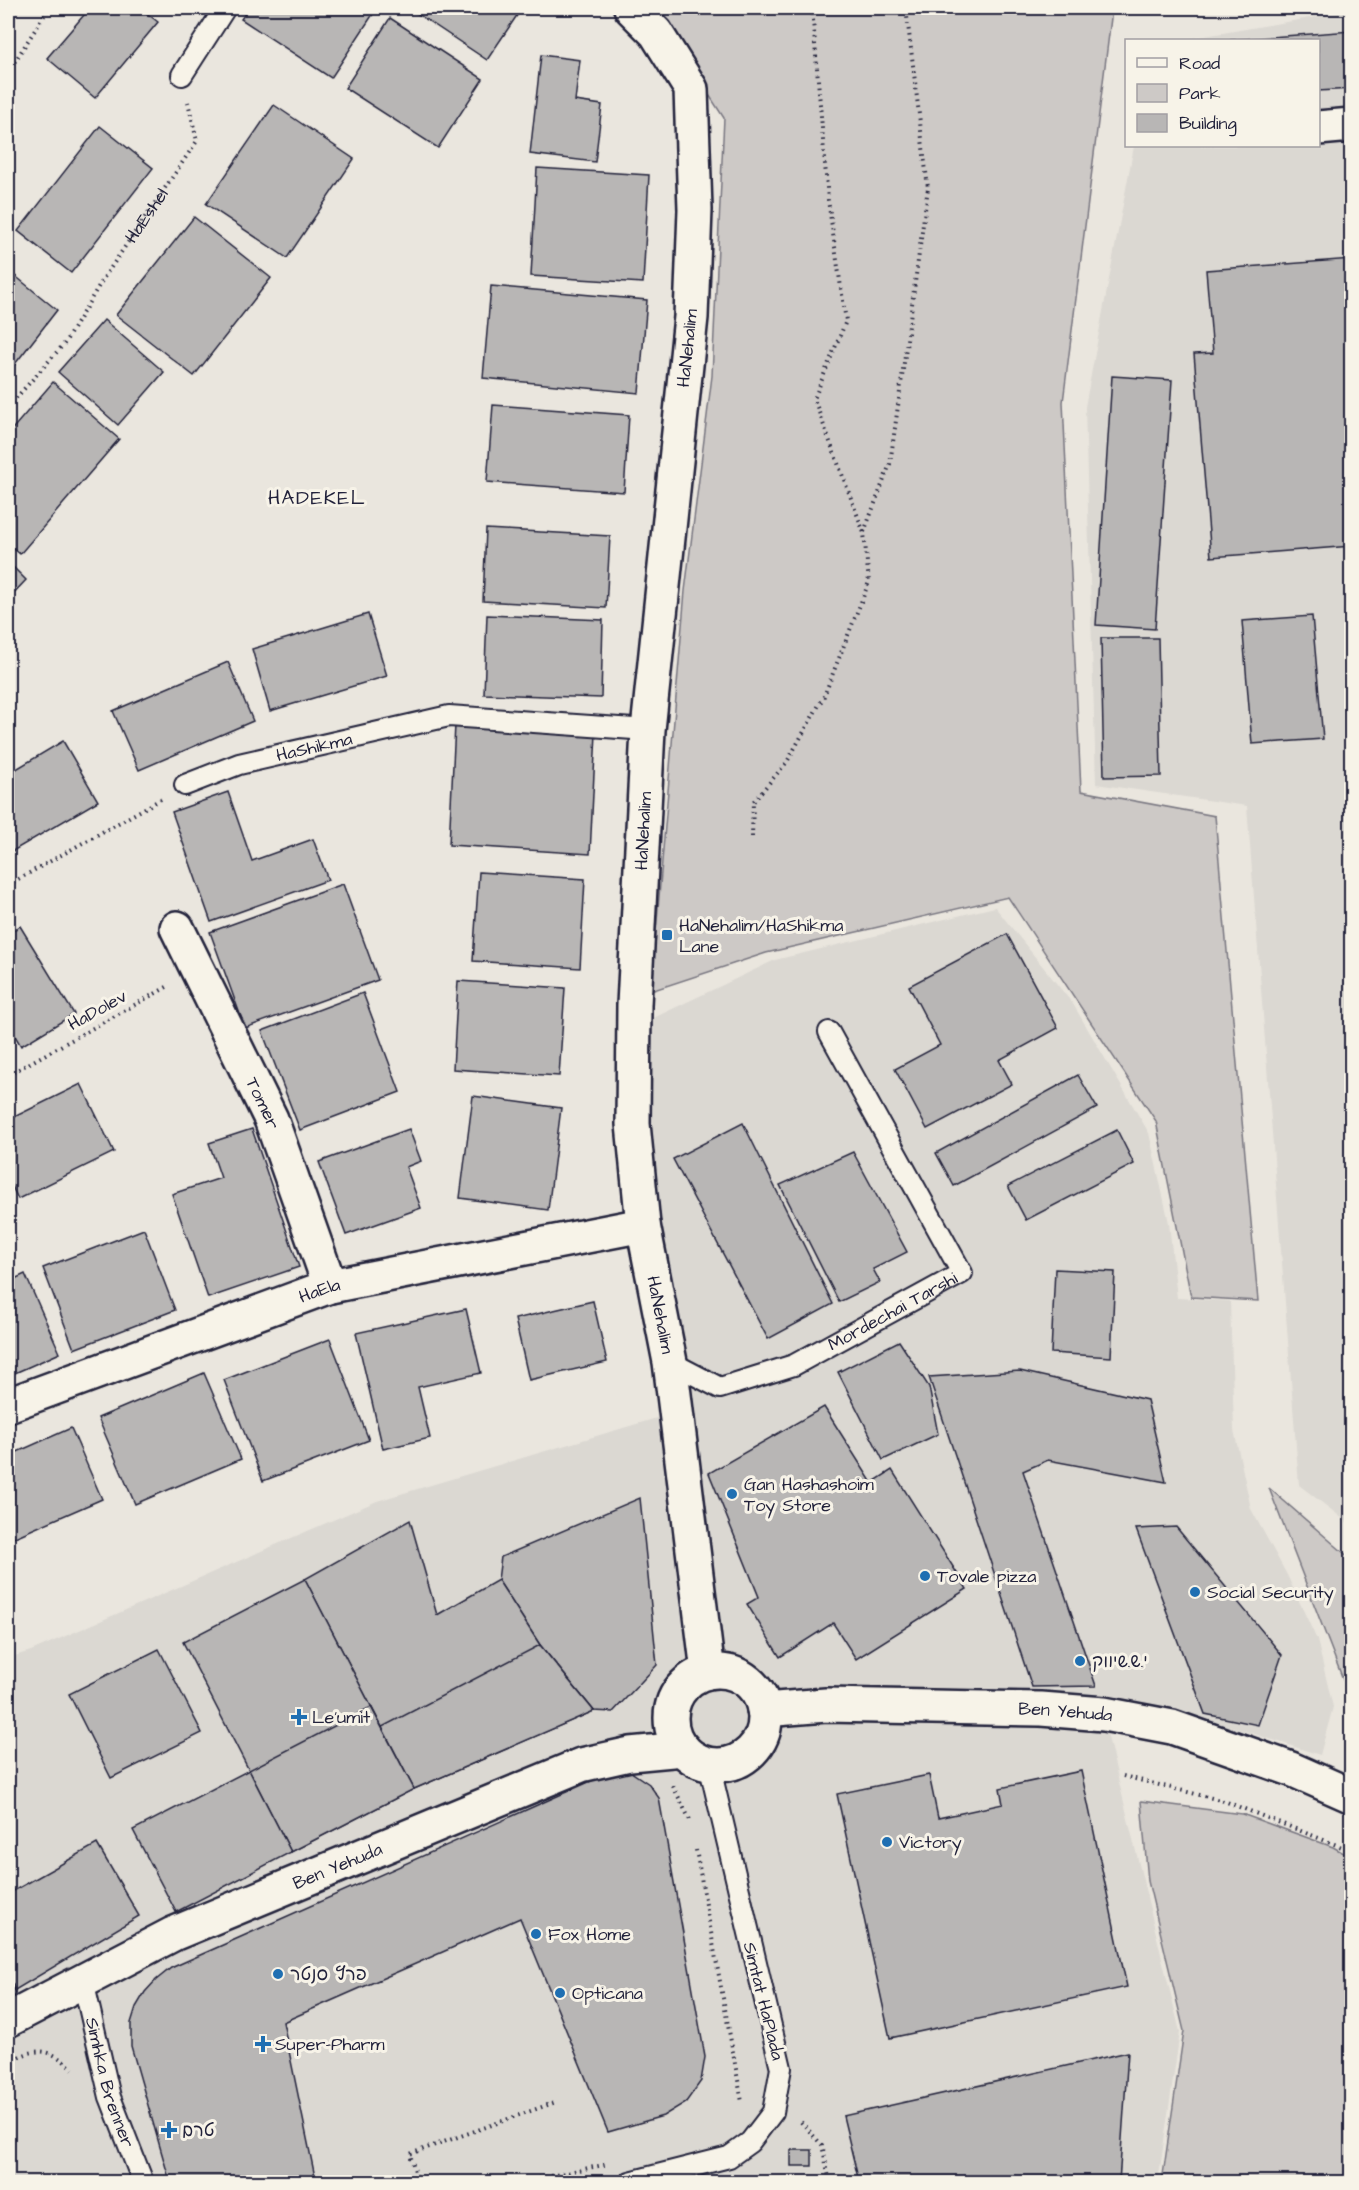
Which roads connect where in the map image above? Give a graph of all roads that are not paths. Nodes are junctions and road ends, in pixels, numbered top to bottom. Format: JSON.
{"nodes":[{"id":1,"x":225,"y":8,"type":"edge"},
{"id":2,"x":631,"y":8,"type":"edge"},
{"id":3,"x":182,"y":75,"type":"road end"},
{"id":4,"x":1352,"y":125,"type":"edge"},
{"id":5,"x":1320,"y":128,"type":"edge"},
{"id":6,"x":648,"y":730,"type":"junction"},
{"id":7,"x":185,"y":785,"type":"road end"},
{"id":8,"x":177,"y":928,"type":"dead end"},
{"id":9,"x":829,"y":1032,"type":"dead end"},
{"id":10,"x":643,"y":1225,"type":"junction"},
{"id":11,"x":330,"y":1286,"type":"junction"},
{"id":12,"x":670,"y":1362,"type":"junction"},
{"id":13,"x":8,"y":1406,"type":"edge"},
{"id":14,"x":708,"y":1672,"type":"junction"},
{"id":15,"x":765,"y":1710,"type":"junction"},
{"id":16,"x":683,"y":1755,"type":"junction"},
{"id":17,"x":1352,"y":1796,"type":"edge"},
{"id":18,"x":83,"y":1981,"type":"junction"},
{"id":19,"x":8,"y":2020,"type":"edge"},
{"id":20,"x":143,"y":2182,"type":"edge"},
{"id":21,"x":630,"y":2182,"type":"edge"}],
"edges":[{"from":1,"to":3,"type":"lane"},
{"from":2,"to":6,"type":"street","name":"HaNehalim"},
{"from":4,"to":5,"type":"street"},
{"from":6,"to":7,"type":"lane","name":"HaShikma"},
{"from":6,"to":10,"type":"street","name":"HaNehalim"},
{"from":8,"to":11,"type":"street","name":"Tomer"},
{"from":9,"to":12,"type":"lane","name":"Mordechai Tarshi"},
{"from":10,"to":11,"type":"street","name":"HaEla"},
{"from":10,"to":12,"type":"street","name":"HaNehalim"},
{"from":11,"to":13,"type":"street","name":"HaEla"},
{"from":12,"to":14,"type":"street","name":"HaNehalim"},
{"from":14,"to":15,"type":"street"},
{"from":14,"to":16,"type":"street"},
{"from":15,"to":16,"type":"street"},
{"from":15,"to":17,"type":"street","name":"Ben Yehuda"},
{"from":16,"to":18,"type":"street","name":"Ben Yehuda"},
{"from":16,"to":21,"type":"lane","name":"Simtat HaPlada"},
{"from":18,"to":19,"type":"street","name":"Ben Yehuda"},
{"from":18,"to":20,"type":"lane","name":"Simhka Brenner"}]}
